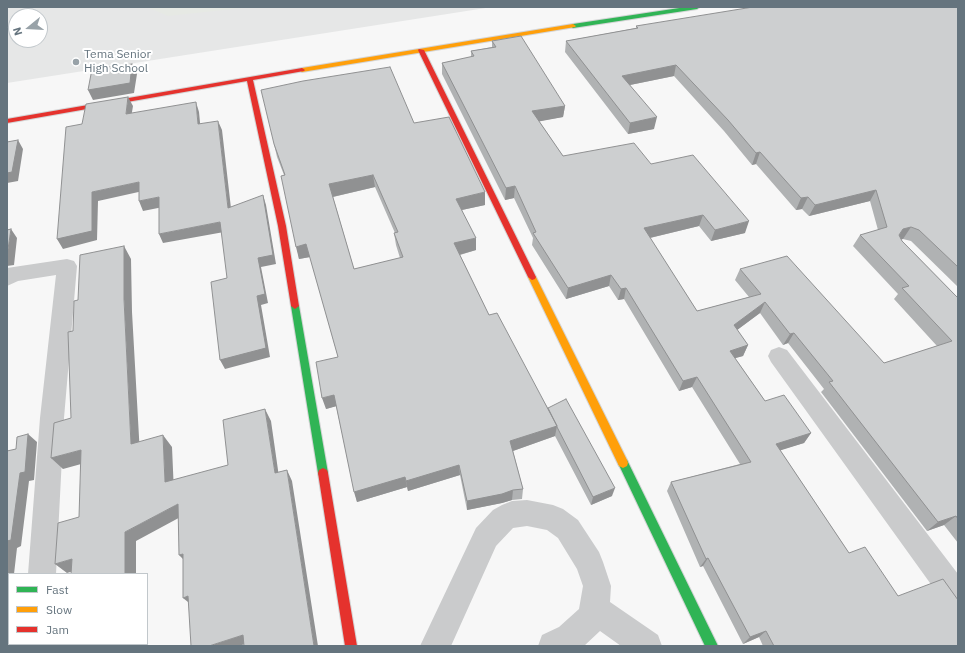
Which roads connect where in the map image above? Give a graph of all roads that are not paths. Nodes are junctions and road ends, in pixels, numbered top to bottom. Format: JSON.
{"nodes":[{"id":1,"x":697,"y":7,"type":"edge"},
{"id":2,"x":421,"y":50,"type":"junction"},
{"id":3,"x":250,"y":80,"type":"junction"},
{"id":4,"x":7,"y":121,"type":"edge"},
{"id":5,"x":7,"y":278,"type":"edge"},
{"id":6,"x":779,"y":356,"type":"dead end"},
{"id":7,"x":42,"y":573,"type":"edge"},
{"id":8,"x":958,"y":598,"type":"edge"},
{"id":9,"x":595,"y":609,"type":"junction"},
{"id":10,"x":351,"y":646,"type":"edge"},
{"id":11,"x":435,"y":646,"type":"edge"},
{"id":12,"x":553,"y":646,"type":"edge"},
{"id":13,"x":647,"y":646,"type":"edge"},
{"id":14,"x":712,"y":646,"type":"edge"}],
"edges":[{"from":1,"to":2,"type":"street"},
{"from":2,"to":3,"type":"street"},
{"from":2,"to":14,"type":"street"},
{"from":3,"to":4,"type":"street"},
{"from":3,"to":10,"type":"street"},
{"from":5,"to":7,"type":"street"},
{"from":6,"to":8,"type":"street"},
{"from":9,"to":11,"type":"street"},
{"from":9,"to":12,"type":"street"},
{"from":9,"to":13,"type":"street"}]}
